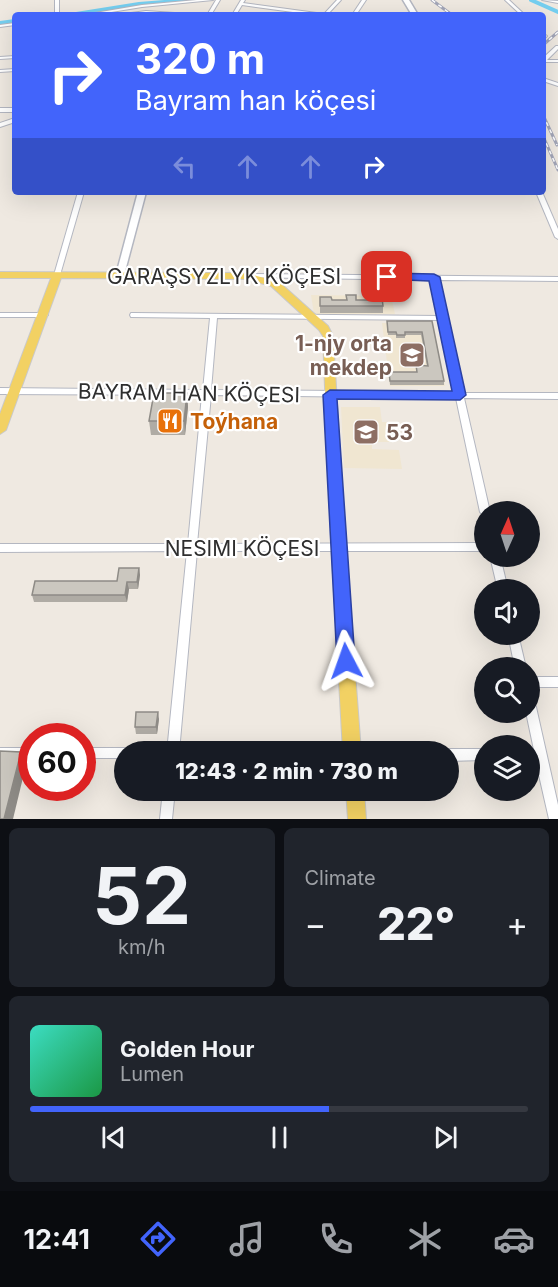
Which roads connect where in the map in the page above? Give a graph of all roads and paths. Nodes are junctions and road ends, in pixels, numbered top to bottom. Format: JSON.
{"nodes":[{"id":1,"x":57,"y":0,"type":"edge"},
{"id":2,"x":168,"y":0,"type":"edge"},
{"id":3,"x":211,"y":0,"type":"edge"},
{"id":4,"x":339,"y":0,"type":"edge"},
{"id":5,"x":507,"y":0,"type":"edge"},
{"id":6,"x":544,"y":0,"type":"edge"},
{"id":7,"x":242,"y":2,"type":"edge"},
{"id":8,"x":558,"y":2,"type":"edge"},
{"id":9,"x":57,"y":12,"type":"dead end"},
{"id":10,"x":100,"y":12,"type":"edge"},
{"id":11,"x":101,"y":12,"type":"edge"},
{"id":12,"x":306,"y":12,"type":"edge"},
{"id":13,"x":328,"y":12,"type":"edge"},
{"id":14,"x":520,"y":12,"type":"edge"},
{"id":15,"x":558,"y":48,"type":"edge"},
{"id":16,"x":546,"y":58,"type":"edge"},
{"id":17,"x":546,"y":80,"type":"edge"},
{"id":18,"x":558,"y":85,"type":"edge"},
{"id":19,"x":80,"y":195,"type":"edge"},
{"id":20,"x":141,"y":195,"type":"edge"},
{"id":21,"x":540,"y":195,"type":"edge"},
{"id":22,"x":558,"y":237,"type":"edge"},
{"id":23,"x":0,"y":275,"type":"edge"},
{"id":24,"x":57,"y":275,"type":"junction"},
{"id":25,"x":120,"y":275,"type":"junction"},
{"id":26,"x":246,"y":276,"type":"junction"},
{"id":27,"x":434,"y":277,"type":"junction"},
{"id":28,"x":557,"y":279,"type":"edge"},
{"id":29,"x":0,"y":315,"type":"edge"},
{"id":30,"x":44,"y":315,"type":"junction"},
{"id":31,"x":134,"y":315,"type":"dead end"},
{"id":32,"x":214,"y":316,"type":"junction"},
{"id":33,"x":312,"y":317,"type":"junction"},
{"id":34,"x":442,"y":318,"type":"junction"},
{"id":35,"x":0,"y":391,"type":"edge"},
{"id":36,"x":14,"y":391,"type":"junction"},
{"id":37,"x":205,"y":393,"type":"junction"},
{"id":38,"x":330,"y":395,"type":"junction"},
{"id":39,"x":460,"y":395,"type":"junction"},
{"id":40,"x":558,"y":396,"type":"edge"},
{"id":41,"x":0,"y":430,"type":"edge"},
{"id":42,"x":483,"y":501,"type":"edge"},
{"id":43,"x":474,"y":547,"type":"edge"},
{"id":44,"x":0,"y":548,"type":"edge"},
{"id":45,"x":339,"y":548,"type":"junction"},
{"id":46,"x":191,"y":549,"type":"junction"},
{"id":47,"x":540,"y":682,"type":"edge"},
{"id":48,"x":558,"y":682,"type":"edge"},
{"id":49,"x":173,"y":741,"type":"edge"},
{"id":50,"x":351,"y":741,"type":"edge"},
{"id":51,"x":0,"y":753,"type":"edge"},
{"id":52,"x":18,"y":753,"type":"edge"},
{"id":53,"x":96,"y":753,"type":"edge"},
{"id":54,"x":114,"y":753,"type":"edge"},
{"id":55,"x":540,"y":772,"type":"edge"},
{"id":56,"x":168,"y":801,"type":"edge"},
{"id":57,"x":356,"y":801,"type":"edge"},
{"id":58,"x":166,"y":819,"type":"edge"},
{"id":59,"x":357,"y":819,"type":"edge"},
{"id":60,"x":555,"y":819,"type":"edge"}],
"edges":[{"from":1,"to":9,"type":"street"},
{"from":2,"to":10,"type":"street"},
{"from":3,"to":11,"type":"street"},
{"from":4,"to":13,"type":"street"},
{"from":5,"to":14,"type":"street"},
{"from":6,"to":8,"type":"street"},
{"from":7,"to":12,"type":"street"},
{"from":15,"to":16,"type":"street"},
{"from":17,"to":18,"type":"street"},
{"from":19,"to":24,"type":"street"},
{"from":20,"to":25,"type":"main road"},
{"from":21,"to":22,"type":"street"},
{"from":23,"to":24,"type":"main road","name":"GARAŞSYZLYK KÖÇESI"},
{"from":24,"to":25,"type":"main road","name":"GARAŞSYZLYK KÖÇESI"},
{"from":24,"to":30,"type":"main road"},
{"from":25,"to":26,"type":"main road","name":"GARAŞSYZLYK KÖÇESI"},
{"from":26,"to":27,"type":"street","name":"GARAŞSYZLYK KÖÇESI"},
{"from":26,"to":33,"type":"main road"},
{"from":27,"to":28,"type":"street","name":"GARAŞSYZLYK KÖÇESI"},
{"from":27,"to":34,"type":"street"},
{"from":29,"to":30,"type":"street"},
{"from":30,"to":36,"type":"main road"},
{"from":31,"to":32,"type":"street"},
{"from":32,"to":33,"type":"street"},
{"from":32,"to":37,"type":"street"},
{"from":33,"to":34,"type":"street"},
{"from":33,"to":38,"type":"main road"},
{"from":34,"to":39,"type":"street"},
{"from":35,"to":36,"type":"street","name":"BAYRAM HAN KÖÇESI"},
{"from":36,"to":37,"type":"street","name":"BAYRAM HAN KÖÇESI"},
{"from":36,"to":41,"type":"main road"},
{"from":37,"to":38,"type":"street","name":"BAYRAM HAN KÖÇESI"},
{"from":37,"to":46,"type":"street"},
{"from":38,"to":39,"type":"street","name":"BAYRAM HAN KÖÇESI"},
{"from":38,"to":45,"type":"main road"},
{"from":39,"to":40,"type":"street","name":"BAYRAM HAN KÖÇESI"},
{"from":39,"to":42,"type":"street"},
{"from":43,"to":45,"type":"street","name":"NESIMI KÖÇESI"},
{"from":44,"to":46,"type":"street","name":"NESIMI KÖÇESI"},
{"from":45,"to":46,"type":"street","name":"NESIMI KÖÇESI"},
{"from":45,"to":50,"type":"main road"},
{"from":46,"to":49,"type":"street"},
{"from":47,"to":48,"type":"street"},
{"from":51,"to":52,"type":"street"},
{"from":53,"to":54,"type":"street"},
{"from":55,"to":60,"type":"street"},
{"from":56,"to":58,"type":"street"},
{"from":57,"to":59,"type":"main road"}]}
